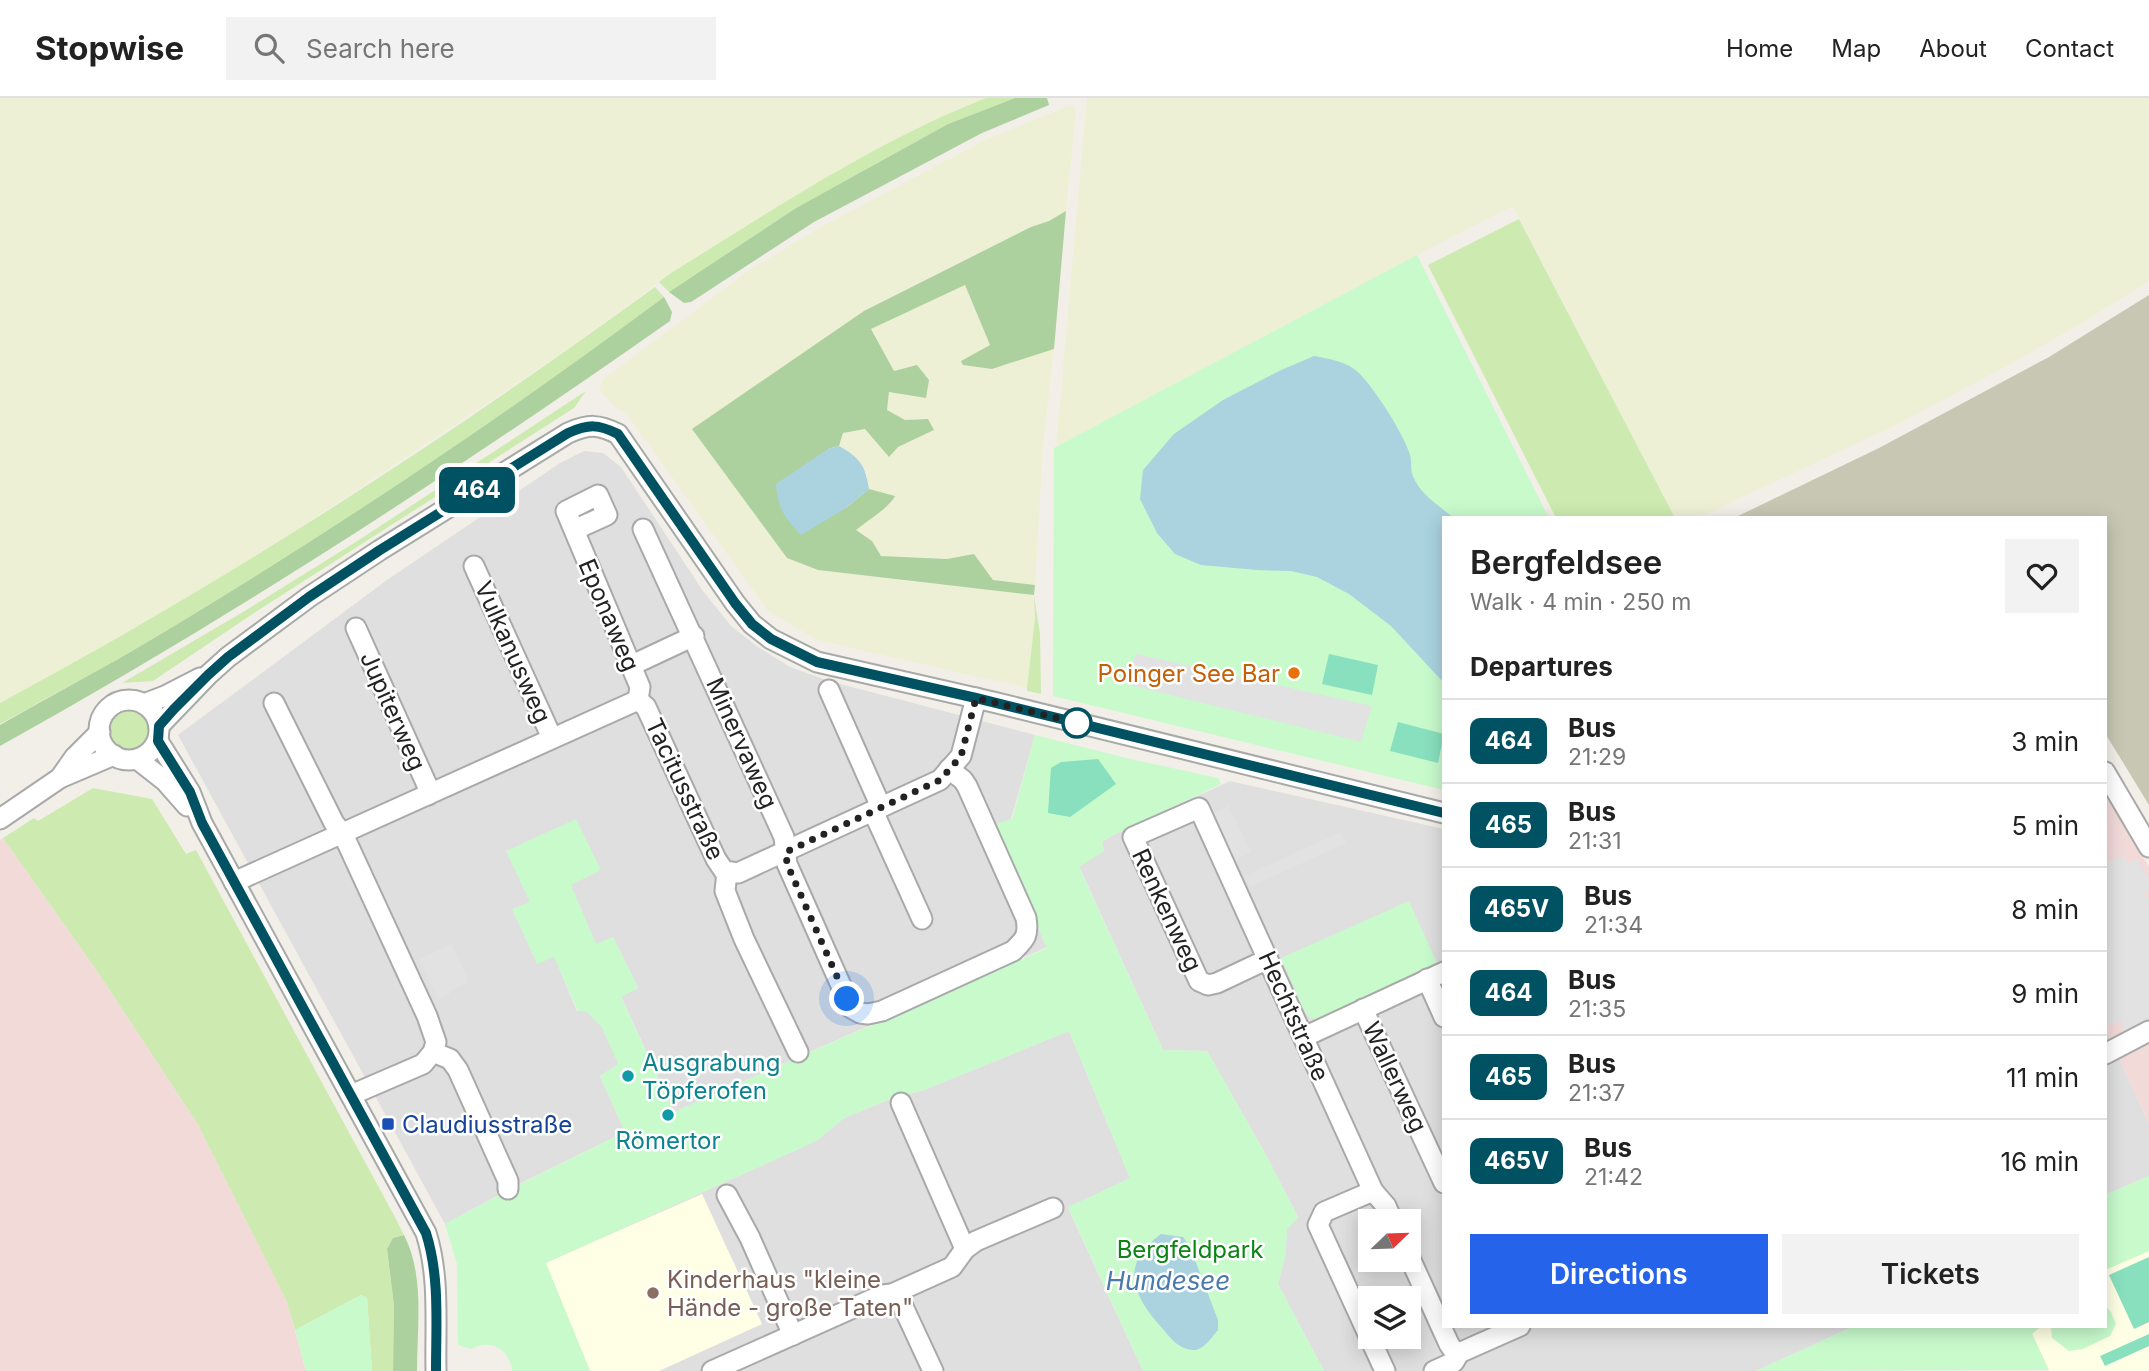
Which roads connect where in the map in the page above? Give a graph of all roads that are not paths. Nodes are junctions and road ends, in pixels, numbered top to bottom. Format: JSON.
{"nodes":[{"id":1,"x":643,"y":529,"type":"dead end"},
{"id":2,"x":574,"y":530,"type":"dead end"},
{"id":3,"x":474,"y":566,"type":"dead end"},
{"id":4,"x":356,"y":628,"type":"dead end"},
{"id":5,"x":694,"y":636,"type":"junction"},
{"id":6,"x":630,"y":666,"type":"junction"},
{"id":7,"x":208,"y":675,"type":"junction"},
{"id":8,"x":829,"y":690,"type":"dead end"},
{"id":9,"x":976,"y":698,"type":"junction"},
{"id":10,"x":638,"y":700,"type":"junction"},
{"id":11,"x":274,"y":703,"type":"dead end"},
{"id":12,"x":144,"y":704,"type":"junction"},
{"id":13,"x":100,"y":732,"type":"junction"},
{"id":14,"x":158,"y":734,"type":"junction"},
{"id":15,"x":552,"y":738,"type":"junction"},
{"id":16,"x":114,"y":755,"type":"junction"},
{"id":17,"x":137,"y":759,"type":"junction"},
{"id":18,"x":949,"y":769,"type":"junction"},
{"id":19,"x":2107,"y":775,"type":"edge"},
{"id":20,"x":60,"y":778,"type":"junction"},
{"id":21,"x":428,"y":795,"type":"junction"},
{"id":22,"x":1199,"y":808,"type":"joint"},
{"id":23,"x":877,"y":809,"type":"junction"},
{"id":24,"x":1442,"y":813,"type":"edge"},
{"id":25,"x":0,"y":819,"type":"edge"},
{"id":26,"x":202,"y":823,"type":"junction"},
{"id":27,"x":343,"y":834,"type":"junction"},
{"id":28,"x":2149,"y":847,"type":"edge"},
{"id":29,"x":786,"y":852,"type":"junction"},
{"id":30,"x":727,"y":872,"type":"junction"},
{"id":31,"x":234,"y":882,"type":"junction"},
{"id":32,"x":922,"y":919,"type":"dead end"},
{"id":33,"x":1268,"y":959,"type":"junction"},
{"id":34,"x":1435,"y":976,"type":"edge"},
{"id":35,"x":1442,"y":1008,"type":"edge"},
{"id":36,"x":1363,"y":1009,"type":"junction"},
{"id":37,"x":2149,"y":1031,"type":"edge"},
{"id":38,"x":1304,"y":1037,"type":"junction"},
{"id":39,"x":433,"y":1052,"type":"junction"},
{"id":40,"x":798,"y":1052,"type":"dead end"},
{"id":41,"x":2107,"y":1053,"type":"edge"},
{"id":42,"x":351,"y":1095,"type":"junction"},
{"id":43,"x":901,"y":1103,"type":"dead end"},
{"id":44,"x":1442,"y":1179,"type":"edge"},
{"id":45,"x":508,"y":1189,"type":"dead end"},
{"id":46,"x":1373,"y":1191,"type":"junction"},
{"id":47,"x":727,"y":1195,"type":"dead end"},
{"id":48,"x":1053,"y":1208,"type":"dead end"},
{"id":49,"x":1387,"y":1209,"type":"edge"},
{"id":50,"x":965,"y":1249,"type":"junction"},
{"id":51,"x":1416,"y":1272,"type":"edge"},
{"id":52,"x":892,"y":1294,"type":"junction"},
{"id":53,"x":1514,"y":1328,"type":"edge"},
{"id":54,"x":793,"y":1335,"type":"junction"},
{"id":55,"x":1459,"y":1353,"type":"junction"},
{"id":56,"x":436,"y":1371,"type":"edge"},
{"id":57,"x":713,"y":1371,"type":"edge"},
{"id":58,"x":933,"y":1371,"type":"edge"},
{"id":59,"x":1385,"y":1371,"type":"edge"},
{"id":60,"x":1434,"y":1371,"type":"edge"}],
"edges":[{"from":1,"to":5,"type":"street","name":"Minervaweg"},
{"from":2,"to":6,"type":"street","name":"Eponaweg"},
{"from":3,"to":15,"type":"street","name":"Vulkanusweg"},
{"from":4,"to":21,"type":"street","name":"Jupiterweg"},
{"from":5,"to":6,"type":"street"},
{"from":5,"to":29,"type":"street","name":"Minervaweg"},
{"from":6,"to":10,"type":"street","name":"Eponaweg"},
{"from":7,"to":9,"type":"street"},
{"from":7,"to":12,"type":"street"},
{"from":7,"to":14,"type":"street"},
{"from":8,"to":23,"type":"street"},
{"from":9,"to":18,"type":"street","name":"Tacitusstraße"},
{"from":9,"to":24,"type":"street"},
{"from":10,"to":15,"type":"street","name":"Tacitusstraße"},
{"from":10,"to":30,"type":"street","name":"Tacitusstraße"},
{"from":11,"to":27,"type":"street"},
{"from":12,"to":13,"type":"street"},
{"from":12,"to":14,"type":"street"},
{"from":13,"to":16,"type":"street"},
{"from":13,"to":20,"type":"street"},
{"from":14,"to":17,"type":"street"},
{"from":14,"to":26,"type":"street"},
{"from":15,"to":21,"type":"street","name":"Tacitusstraße"},
{"from":16,"to":17,"type":"street"},
{"from":16,"to":20,"type":"street"},
{"from":17,"to":26,"type":"street"},
{"from":18,"to":23,"type":"street","name":"Tacitusstraße"},
{"from":18,"to":29,"type":"street","name":"Minervaweg"},
{"from":19,"to":28,"type":"street"},
{"from":20,"to":25,"type":"street"},
{"from":21,"to":27,"type":"street","name":"Tacitusstraße"},
{"from":22,"to":33,"type":"street","name":"Hechtstraße"},
{"from":22,"to":33,"type":"street","name":"Renkenweg"},
{"from":23,"to":29,"type":"street","name":"Tacitusstraße"},
{"from":23,"to":32,"type":"street"},
{"from":26,"to":31,"type":"street"},
{"from":27,"to":31,"type":"street","name":"Tacitusstraße"},
{"from":27,"to":39,"type":"street"},
{"from":29,"to":30,"type":"street","name":"Tacitusstraße"},
{"from":30,"to":40,"type":"street"},
{"from":31,"to":42,"type":"street"},
{"from":33,"to":38,"type":"street","name":"Hechtstraße"},
{"from":34,"to":35,"type":"street"},
{"from":34,"to":36,"type":"street"},
{"from":36,"to":38,"type":"street"},
{"from":36,"to":44,"type":"street","name":"Wallerweg"},
{"from":37,"to":41,"type":"street"},
{"from":38,"to":46,"type":"street","name":"Hechtstraße"},
{"from":39,"to":42,"type":"street"},
{"from":39,"to":45,"type":"street"},
{"from":42,"to":56,"type":"street"},
{"from":43,"to":50,"type":"street"},
{"from":46,"to":49,"type":"street","name":"Hechtstraße"},
{"from":46,"to":59,"type":"street"},
{"from":47,"to":54,"type":"street"},
{"from":48,"to":50,"type":"street"},
{"from":50,"to":52,"type":"street"},
{"from":51,"to":55,"type":"street"},
{"from":52,"to":54,"type":"street"},
{"from":52,"to":58,"type":"street"},
{"from":53,"to":55,"type":"street"},
{"from":54,"to":57,"type":"street"},
{"from":55,"to":60,"type":"street"}]}
